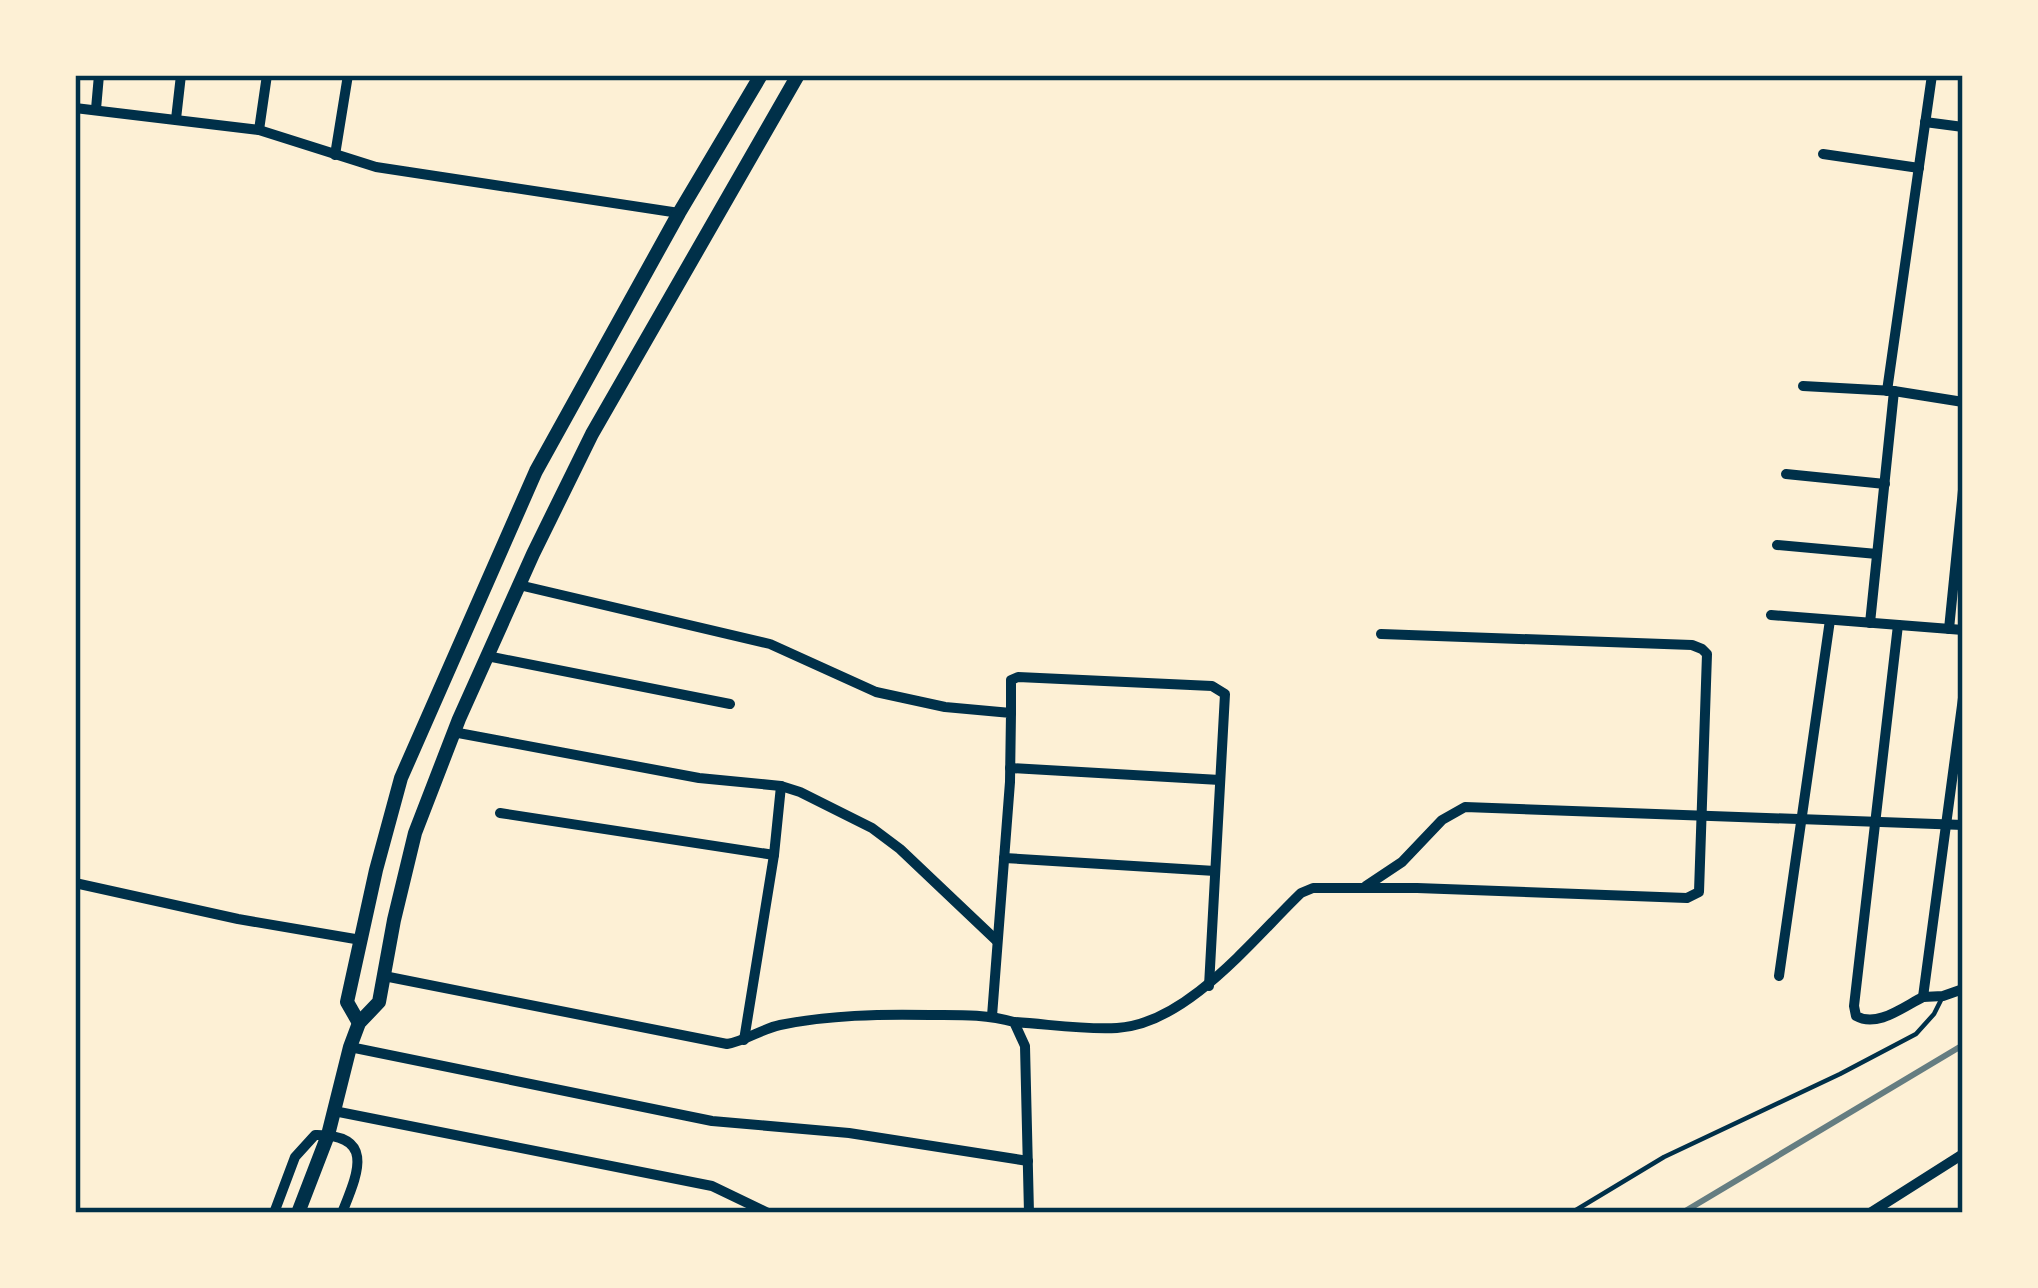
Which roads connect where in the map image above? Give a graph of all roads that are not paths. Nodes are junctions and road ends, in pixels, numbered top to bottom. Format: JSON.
{"nodes":[{"id":1,"x":100,"y":75,"type":"edge"},
{"id":2,"x":181,"y":75,"type":"edge"},
{"id":3,"x":266,"y":75,"type":"edge"},
{"id":4,"x":348,"y":75,"type":"edge"},
{"id":5,"x":761,"y":75,"type":"edge"},
{"id":6,"x":798,"y":75,"type":"edge"},
{"id":7,"x":1932,"y":75,"type":"edge"},
{"id":8,"x":75,"y":108,"type":"edge"},
{"id":9,"x":96,"y":109,"type":"junction"},
{"id":10,"x":176,"y":119,"type":"junction"},
{"id":11,"x":1925,"y":122,"type":"junction"},
{"id":12,"x":1963,"y":127,"type":"edge"},
{"id":13,"x":259,"y":130,"type":"junction"},
{"id":14,"x":1822,"y":154,"type":"dead end"},
{"id":15,"x":335,"y":155,"type":"junction"},
{"id":16,"x":1918,"y":168,"type":"junction"},
{"id":17,"x":680,"y":213,"type":"junction"},
{"id":18,"x":1803,"y":386,"type":"dead end"},
{"id":19,"x":1891,"y":391,"type":"junction"},
{"id":20,"x":1963,"y":402,"type":"edge"},
{"id":21,"x":1786,"y":474,"type":"dead end"},
{"id":22,"x":1885,"y":484,"type":"junction"},
{"id":23,"x":1963,"y":490,"type":"edge"},
{"id":24,"x":1778,"y":545,"type":"dead end"},
{"id":25,"x":1877,"y":554,"type":"junction"},
{"id":26,"x":519,"y":585,"type":"junction"},
{"id":27,"x":1771,"y":615,"type":"dead end"},
{"id":28,"x":1830,"y":620,"type":"junction"},
{"id":29,"x":1870,"y":623,"type":"junction"},
{"id":30,"x":1898,"y":625,"type":"junction"},
{"id":31,"x":1956,"y":630,"type":"edge"},
{"id":32,"x":1381,"y":634,"type":"dead end"},
{"id":33,"x":487,"y":656,"type":"junction"},
{"id":34,"x":1963,"y":698,"type":"edge"},
{"id":35,"x":730,"y":704,"type":"dead end"},
{"id":36,"x":1011,"y":712,"type":"junction"},
{"id":37,"x":453,"y":731,"type":"junction"},
{"id":38,"x":1010,"y":768,"type":"junction"},
{"id":39,"x":1220,"y":780,"type":"junction"},
{"id":40,"x":782,"y":786,"type":"junction"},
{"id":41,"x":500,"y":813,"type":"dead end"},
{"id":42,"x":1703,"y":814,"type":"junction"},
{"id":43,"x":1802,"y":818,"type":"junction"},
{"id":44,"x":1875,"y":822,"type":"junction"},
{"id":45,"x":1946,"y":824,"type":"junction"},
{"id":46,"x":1963,"y":825,"type":"edge"},
{"id":47,"x":774,"y":855,"type":"junction"},
{"id":48,"x":1004,"y":858,"type":"junction"},
{"id":49,"x":1215,"y":871,"type":"junction"},
{"id":50,"x":75,"y":883,"type":"edge"},
{"id":51,"x":1365,"y":887,"type":"junction"},
{"id":52,"x":361,"y":940,"type":"junction"},
{"id":53,"x":997,"y":941,"type":"junction"},
{"id":54,"x":384,"y":976,"type":"junction"},
{"id":55,"x":1780,"y":976,"type":"dead end"},
{"id":56,"x":1209,"y":986,"type":"junction"},
{"id":57,"x":1963,"y":988,"type":"edge"},
{"id":58,"x":1943,"y":996,"type":"junction"},
{"id":59,"x":1924,"y":997,"type":"junction"},
{"id":60,"x":992,"y":1016,"type":"junction"},
{"id":61,"x":1014,"y":1022,"type":"junction"},
{"id":62,"x":359,"y":1023,"type":"junction"},
{"id":63,"x":744,"y":1040,"type":"junction"},
{"id":64,"x":350,"y":1048,"type":"junction"},
{"id":65,"x":334,"y":1111,"type":"junction"},
{"id":66,"x":328,"y":1135,"type":"junction"},
{"id":67,"x":1963,"y":1154,"type":"edge"},
{"id":68,"x":1028,"y":1161,"type":"junction"},
{"id":69,"x":274,"y":1213,"type":"edge"},
{"id":70,"x":298,"y":1213,"type":"edge"},
{"id":71,"x":342,"y":1213,"type":"edge"},
{"id":72,"x":768,"y":1213,"type":"edge"},
{"id":73,"x":1028,"y":1213,"type":"edge"},
{"id":74,"x":1570,"y":1213,"type":"edge"},
{"id":75,"x":1870,"y":1213,"type":"edge"}],
"edges":[{"from":1,"to":9,"type":"street"},
{"from":2,"to":10,"type":"street"},
{"from":3,"to":13,"type":"street"},
{"from":4,"to":15,"type":"street"},
{"from":5,"to":17,"type":"main road"},
{"from":6,"to":26,"type":"main road"},
{"from":7,"to":11,"type":"street"},
{"from":8,"to":9,"type":"street"},
{"from":9,"to":10,"type":"street"},
{"from":10,"to":13,"type":"street"},
{"from":11,"to":12,"type":"street"},
{"from":11,"to":16,"type":"street"},
{"from":13,"to":15,"type":"street"},
{"from":14,"to":16,"type":"street"},
{"from":15,"to":17,"type":"street"},
{"from":16,"to":19,"type":"street"},
{"from":17,"to":52,"type":"main road"},
{"from":18,"to":19,"type":"street"},
{"from":19,"to":20,"type":"street"},
{"from":19,"to":22,"type":"street"},
{"from":21,"to":22,"type":"street"},
{"from":22,"to":25,"type":"street"},
{"from":23,"to":31,"type":"street"},
{"from":24,"to":25,"type":"street"},
{"from":25,"to":29,"type":"street"},
{"from":26,"to":33,"type":"main road"},
{"from":26,"to":36,"type":"street"},
{"from":27,"to":28,"type":"street"},
{"from":28,"to":29,"type":"street"},
{"from":28,"to":43,"type":"street"},
{"from":29,"to":30,"type":"street"},
{"from":30,"to":31,"type":"street"},
{"from":30,"to":44,"type":"street"},
{"from":32,"to":42,"type":"street"},
{"from":33,"to":35,"type":"street"},
{"from":33,"to":37,"type":"main road"},
{"from":34,"to":45,"type":"street"},
{"from":36,"to":38,"type":"street"},
{"from":36,"to":39,"type":"street"},
{"from":37,"to":40,"type":"street"},
{"from":37,"to":54,"type":"main road"},
{"from":38,"to":39,"type":"street"},
{"from":38,"to":48,"type":"street"},
{"from":39,"to":49,"type":"street"},
{"from":40,"to":47,"type":"street"},
{"from":40,"to":53,"type":"street"},
{"from":41,"to":47,"type":"street"},
{"from":42,"to":43,"type":"street"},
{"from":42,"to":51,"type":"street"},
{"from":42,"to":51,"type":"street"},
{"from":43,"to":44,"type":"street"},
{"from":43,"to":55,"type":"street"},
{"from":44,"to":45,"type":"street"},
{"from":44,"to":59,"type":"street"},
{"from":45,"to":46,"type":"street"},
{"from":45,"to":59,"type":"street"},
{"from":47,"to":63,"type":"street"},
{"from":48,"to":49,"type":"street"},
{"from":48,"to":53,"type":"street"},
{"from":49,"to":56,"type":"street"},
{"from":50,"to":52,"type":"street"},
{"from":51,"to":56,"type":"street"},
{"from":52,"to":62,"type":"main road"},
{"from":53,"to":60,"type":"street"},
{"from":54,"to":62,"type":"main road"},
{"from":54,"to":63,"type":"street"},
{"from":56,"to":61,"type":"street"},
{"from":57,"to":58,"type":"street"},
{"from":58,"to":59,"type":"street"},
{"from":58,"to":74,"type":"lane"},
{"from":60,"to":61,"type":"street"},
{"from":60,"to":63,"type":"street"},
{"from":61,"to":68,"type":"street"},
{"from":62,"to":64,"type":"main road"},
{"from":64,"to":65,"type":"main road"},
{"from":64,"to":68,"type":"street"},
{"from":65,"to":66,"type":"main road"},
{"from":65,"to":72,"type":"street"},
{"from":66,"to":69,"type":"street"},
{"from":66,"to":70,"type":"main road"},
{"from":66,"to":71,"type":"street"},
{"from":67,"to":75,"type":"street"},
{"from":68,"to":73,"type":"street"}]}
